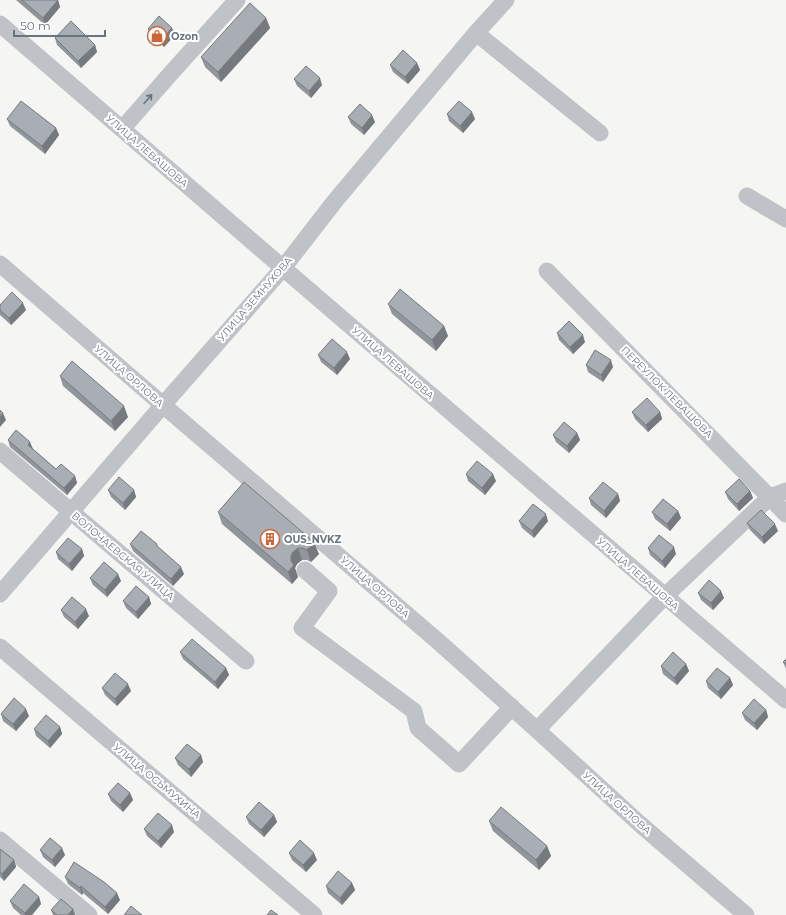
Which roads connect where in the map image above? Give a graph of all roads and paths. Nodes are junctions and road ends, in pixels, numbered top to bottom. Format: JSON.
{"nodes":[{"id":1,"x":237,"y":0,"type":"edge"},
{"id":2,"x":506,"y":0,"type":"edge"},
{"id":3,"x":0,"y":24,"type":"edge"},
{"id":4,"x":476,"y":33,"type":"junction"},
{"id":5,"x":122,"y":129,"type":"junction"},
{"id":6,"x":600,"y":134,"type":"dead end"},
{"id":7,"x":747,"y":196,"type":"dead end"},
{"id":8,"x":786,"y":219,"type":"edge"},
{"id":9,"x":0,"y":264,"type":"edge"},
{"id":10,"x":283,"y":268,"type":"junction"},
{"id":11,"x":547,"y":271,"type":"dead end"},
{"id":12,"x":163,"y":405,"type":"junction"},
{"id":13,"x":0,"y":451,"type":"edge"},
{"id":14,"x":786,"y":491,"type":"edge"},
{"id":15,"x":770,"y":497,"type":"junction"},
{"id":16,"x":71,"y":512,"type":"junction"},
{"id":17,"x":786,"y":514,"type":"edge"},
{"id":18,"x":305,"y":570,"type":"dead end"},
{"id":19,"x":0,"y":594,"type":"edge"},
{"id":20,"x":664,"y":596,"type":"junction"},
{"id":21,"x":0,"y":647,"type":"edge"},
{"id":22,"x":246,"y":661,"type":"dead end"},
{"id":23,"x":786,"y":700,"type":"edge"},
{"id":24,"x":512,"y":707,"type":"junction"},
{"id":25,"x":537,"y":730,"type":"junction"},
{"id":26,"x":0,"y":840,"type":"edge"},
{"id":27,"x":89,"y":915,"type":"edge"},
{"id":28,"x":314,"y":915,"type":"edge"},
{"id":29,"x":746,"y":915,"type":"edge"}],
"edges":[{"from":5,"to":1,"type":"street","one_way":true},
{"from":2,"to":4,"type":"street","name":"УЛИЦА ЗЕМНУХОВА"},
{"from":3,"to":5,"type":"street","name":"УЛИЦА ЛЕВАШОВА"},
{"from":4,"to":6,"type":"street"},
{"from":4,"to":10,"type":"street","name":"УЛИЦА ЗЕМНУХОВА"},
{"from":5,"to":10,"type":"street","name":"УЛИЦА ЛЕВАШОВА"},
{"from":7,"to":8,"type":"street"},
{"from":9,"to":12,"type":"street","name":"УЛИЦА ОРЛОВА"},
{"from":10,"to":12,"type":"street","name":"УЛИЦА ЗЕМНУХОВА"},
{"from":10,"to":20,"type":"street","name":"УЛИЦА ЛЕВАШОВА"},
{"from":11,"to":15,"type":"street","name":"ПЕРЕУЛОК ЛЕВАШОВА"},
{"from":12,"to":16,"type":"street","name":"УЛИЦА ЗЕМНУХОВА"},
{"from":12,"to":24,"type":"street","name":"УЛИЦА ОРЛОВА"},
{"from":13,"to":16,"type":"street","name":"ВОЛОЧАЕВСКАЯ УЛИЦА"},
{"from":14,"to":15,"type":"street"},
{"from":15,"to":17,"type":"street","name":"ПЕРЕУЛОК ЛЕВАШОВА"},
{"from":15,"to":20,"type":"street"},
{"from":16,"to":19,"type":"street","name":"УЛИЦА ЗЕМНУХОВА"},
{"from":16,"to":22,"type":"street","name":"ВОЛОЧАЕВСКАЯ УЛИЦА"},
{"from":18,"to":24,"type":"street"},
{"from":20,"to":23,"type":"street","name":"УЛИЦА ЛЕВАШОВА"},
{"from":20,"to":25,"type":"street"},
{"from":21,"to":28,"type":"street","name":"УЛИЦА ОСЬМУХИНА"},
{"from":24,"to":25,"type":"street","name":"УЛИЦА ОРЛОВА"},
{"from":25,"to":29,"type":"street","name":"УЛИЦА ОРЛОВА"},
{"from":26,"to":27,"type":"street"}]}
